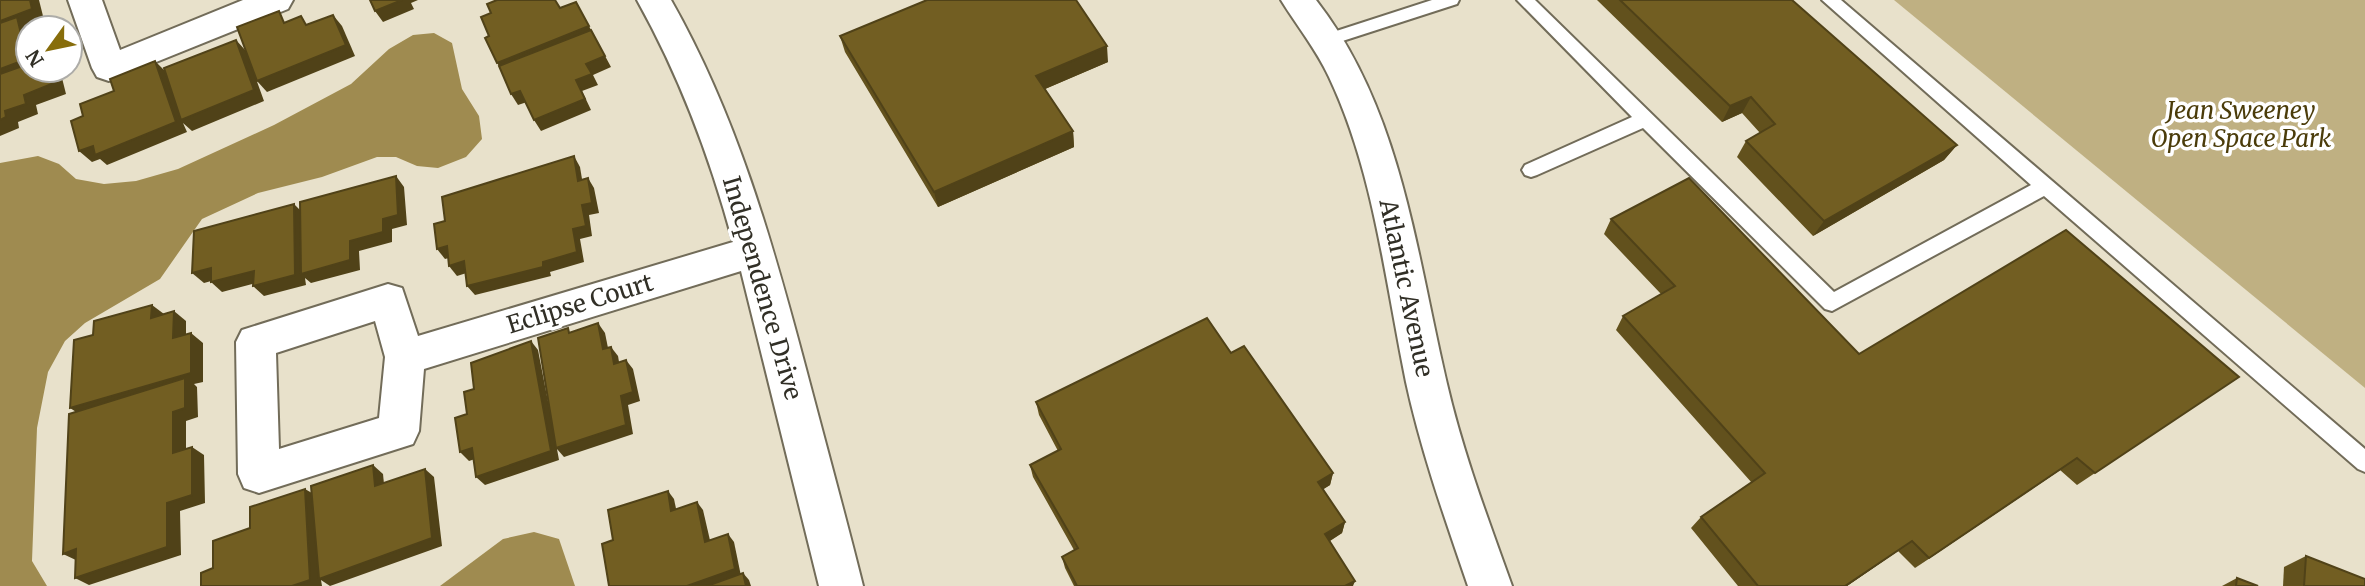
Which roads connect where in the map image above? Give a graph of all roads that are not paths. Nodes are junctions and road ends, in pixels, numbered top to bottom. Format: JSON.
{"nodes":[{"id":1,"x":85,"y":0,"type":"edge"},
{"id":2,"x":276,"y":0,"type":"edge"},
{"id":3,"x":654,"y":0,"type":"edge"},
{"id":4,"x":1298,"y":0,"type":"edge"},
{"id":5,"x":1451,"y":0,"type":"edge"},
{"id":6,"x":1525,"y":0,"type":"edge"},
{"id":7,"x":1830,"y":0,"type":"edge"},
{"id":8,"x":1326,"y":40,"type":"junction"},
{"id":9,"x":1645,"y":119,"type":"junction"},
{"id":10,"x":1531,"y":170,"type":"dead end"},
{"id":11,"x":2047,"y":185,"type":"junction"},
{"id":12,"x":756,"y":251,"type":"junction"},
{"id":13,"x":405,"y":357,"type":"junction"},
{"id":14,"x":2365,"y":462,"type":"edge"},
{"id":15,"x":841,"y":586,"type":"edge"},
{"id":16,"x":1490,"y":586,"type":"edge"}],
"edges":[{"from":1,"to":2,"type":"street"},
{"from":3,"to":12,"type":"street","name":"Independence Drive"},
{"from":4,"to":8,"type":"street","name":"Atlantic Avenue"},
{"from":5,"to":8,"type":"lane"},
{"from":6,"to":9,"type":"lane"},
{"from":7,"to":11,"type":"lane"},
{"from":8,"to":16,"type":"street","name":"Atlantic Avenue"},
{"from":9,"to":10,"type":"lane"},
{"from":9,"to":11,"type":"lane"},
{"from":11,"to":14,"type":"lane"},
{"from":12,"to":13,"type":"street","name":"Eclipse Court"},
{"from":12,"to":15,"type":"street","name":"Independence Drive"},
{"from":13,"to":13,"type":"street"}]}
